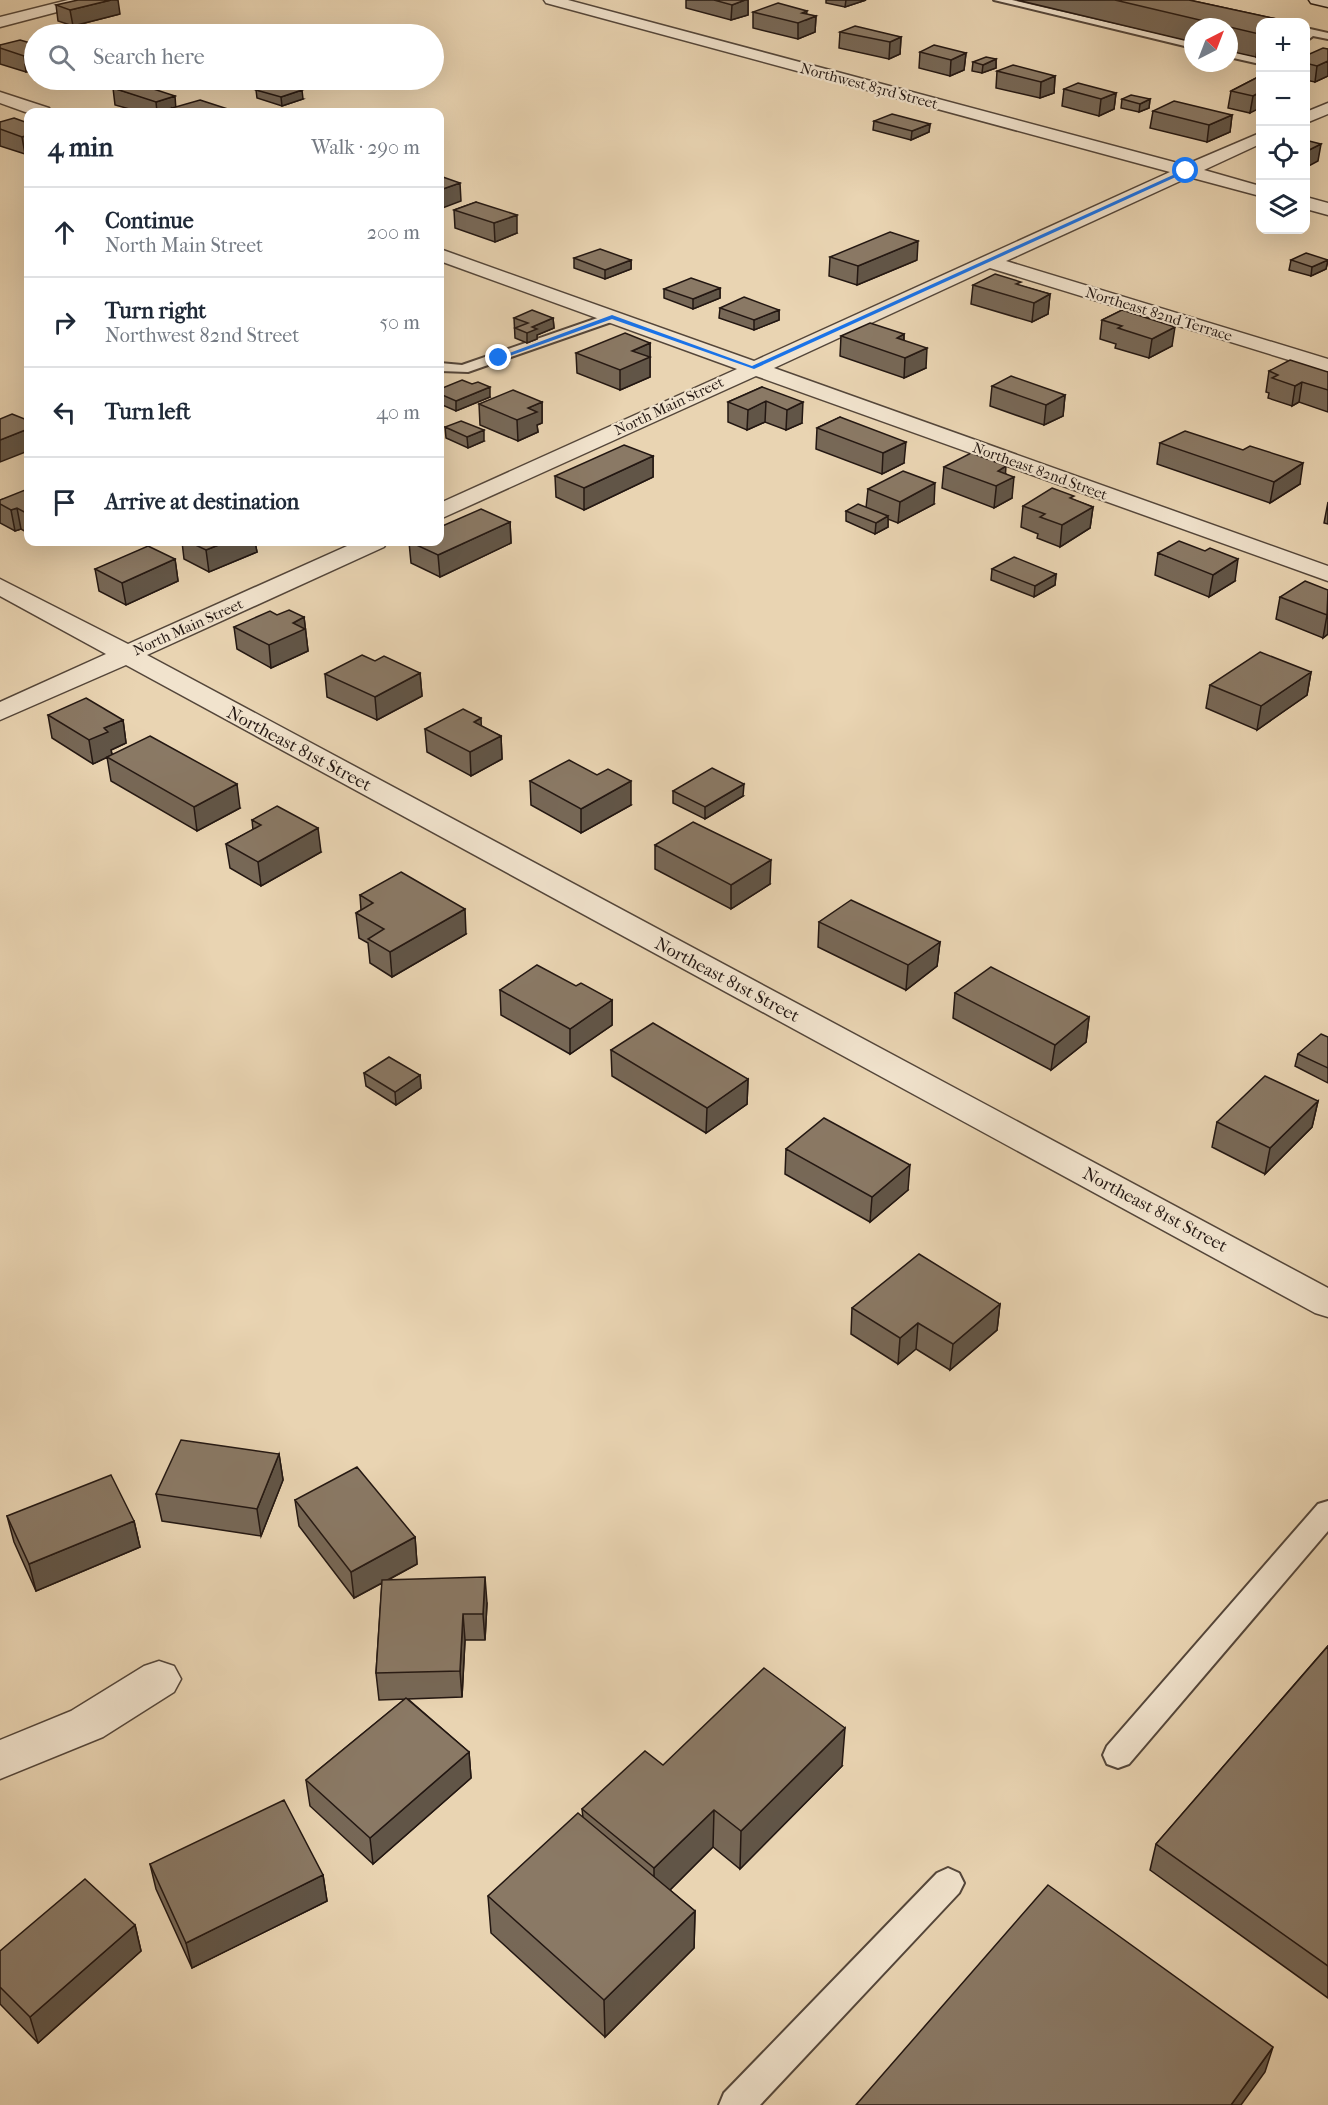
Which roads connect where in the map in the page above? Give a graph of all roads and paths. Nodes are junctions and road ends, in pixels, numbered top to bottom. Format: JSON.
{"nodes":[{"id":1,"x":86,"y":0,"type":"edge"},
{"id":2,"x":551,"y":0,"type":"edge"},
{"id":3,"x":999,"y":0,"type":"edge"},
{"id":4,"x":1316,"y":0,"type":"edge"},
{"id":5,"x":1328,"y":3,"type":"edge"},
{"id":6,"x":1328,"y":21,"type":"edge"},
{"id":7,"x":0,"y":22,"type":"edge"},
{"id":8,"x":1310,"y":34,"type":"edge"},
{"id":9,"x":1310,"y":35,"type":"edge"},
{"id":10,"x":1328,"y":36,"type":"edge"},
{"id":11,"x":1184,"y":43,"type":"edge"},
{"id":12,"x":1238,"y":56,"type":"edge"},
{"id":13,"x":1256,"y":60,"type":"edge"},
{"id":14,"x":0,"y":97,"type":"edge"},
{"id":15,"x":32,"y":108,"type":"edge"},
{"id":16,"x":1328,"y":108,"type":"edge"},
{"id":17,"x":1310,"y":116,"type":"edge"},
{"id":18,"x":1256,"y":140,"type":"edge"},
{"id":19,"x":1186,"y":171,"type":"junction"},
{"id":20,"x":1256,"y":190,"type":"edge"},
{"id":21,"x":1310,"y":204,"type":"edge"},
{"id":22,"x":1328,"y":209,"type":"edge"},
{"id":23,"x":444,"y":256,"type":"edge"},
{"id":24,"x":990,"y":262,"type":"junction"},
{"id":25,"x":612,"y":317,"type":"junction"},
{"id":26,"x":1328,"y":366,"type":"edge"},
{"id":27,"x":444,"y":368,"type":"edge"},
{"id":28,"x":752,"y":368,"type":"junction"},
{"id":29,"x":463,"y":369,"type":"junction"},
{"id":30,"x":444,"y":383,"type":"edge"},
{"id":31,"x":444,"y":510,"type":"edge"},
{"id":32,"x":366,"y":546,"type":"edge"},
{"id":33,"x":1328,"y":574,"type":"edge"},
{"id":34,"x":0,"y":586,"type":"edge"},
{"id":35,"x":126,"y":655,"type":"junction"},
{"id":36,"x":0,"y":712,"type":"edge"},
{"id":37,"x":1328,"y":1304,"type":"edge"},
{"id":38,"x":1328,"y":1512,"type":"edge"},
{"id":39,"x":159,"y":1679,"type":"dead end"},
{"id":40,"x":1118,"y":1755,"type":"dead end"},
{"id":41,"x":0,"y":1760,"type":"edge"},
{"id":42,"x":948,"y":1883,"type":"dead end"},
{"id":43,"x":736,"y":2105,"type":"edge"}],
"edges":[{"from":1,"to":7,"type":"street"},
{"from":2,"to":19,"type":"street","name":"Northwest 83rd Street"},
{"from":3,"to":11,"type":"lane"},
{"from":4,"to":5,"type":"street"},
{"from":6,"to":8,"type":"lane"},
{"from":9,"to":10,"type":"lane"},
{"from":12,"to":13,"type":"lane"},
{"from":14,"to":15,"type":"street"},
{"from":16,"to":17,"type":"street"},
{"from":18,"to":19,"type":"street","name":"North Main Street"},
{"from":19,"to":20,"type":"street","name":"Northwest 83rd Street"},
{"from":19,"to":24,"type":"street","name":"North Main Street"},
{"from":21,"to":22,"type":"street"},
{"from":23,"to":25,"type":"street","name":"Northeast 82nd Street"},
{"from":24,"to":26,"type":"street","name":"Northeast 82nd Terrace"},
{"from":24,"to":28,"type":"street","name":"North Main Street"},
{"from":25,"to":28,"type":"street","name":"Northeast 82nd Street"},
{"from":25,"to":29,"type":"lane"},
{"from":27,"to":29,"type":"lane"},
{"from":28,"to":31,"type":"street","name":"North Main Street"},
{"from":28,"to":33,"type":"street","name":"Northeast 82nd Street"},
{"from":29,"to":30,"type":"lane"},
{"from":32,"to":35,"type":"street","name":"North Main Street"},
{"from":34,"to":35,"type":"street","name":"Northeast 81st Street"},
{"from":35,"to":36,"type":"street","name":"North Main Street"},
{"from":35,"to":37,"type":"street","name":"Northeast 81st Street"},
{"from":38,"to":40,"type":"lane"},
{"from":39,"to":41,"type":"street"},
{"from":42,"to":43,"type":"lane"}]}
